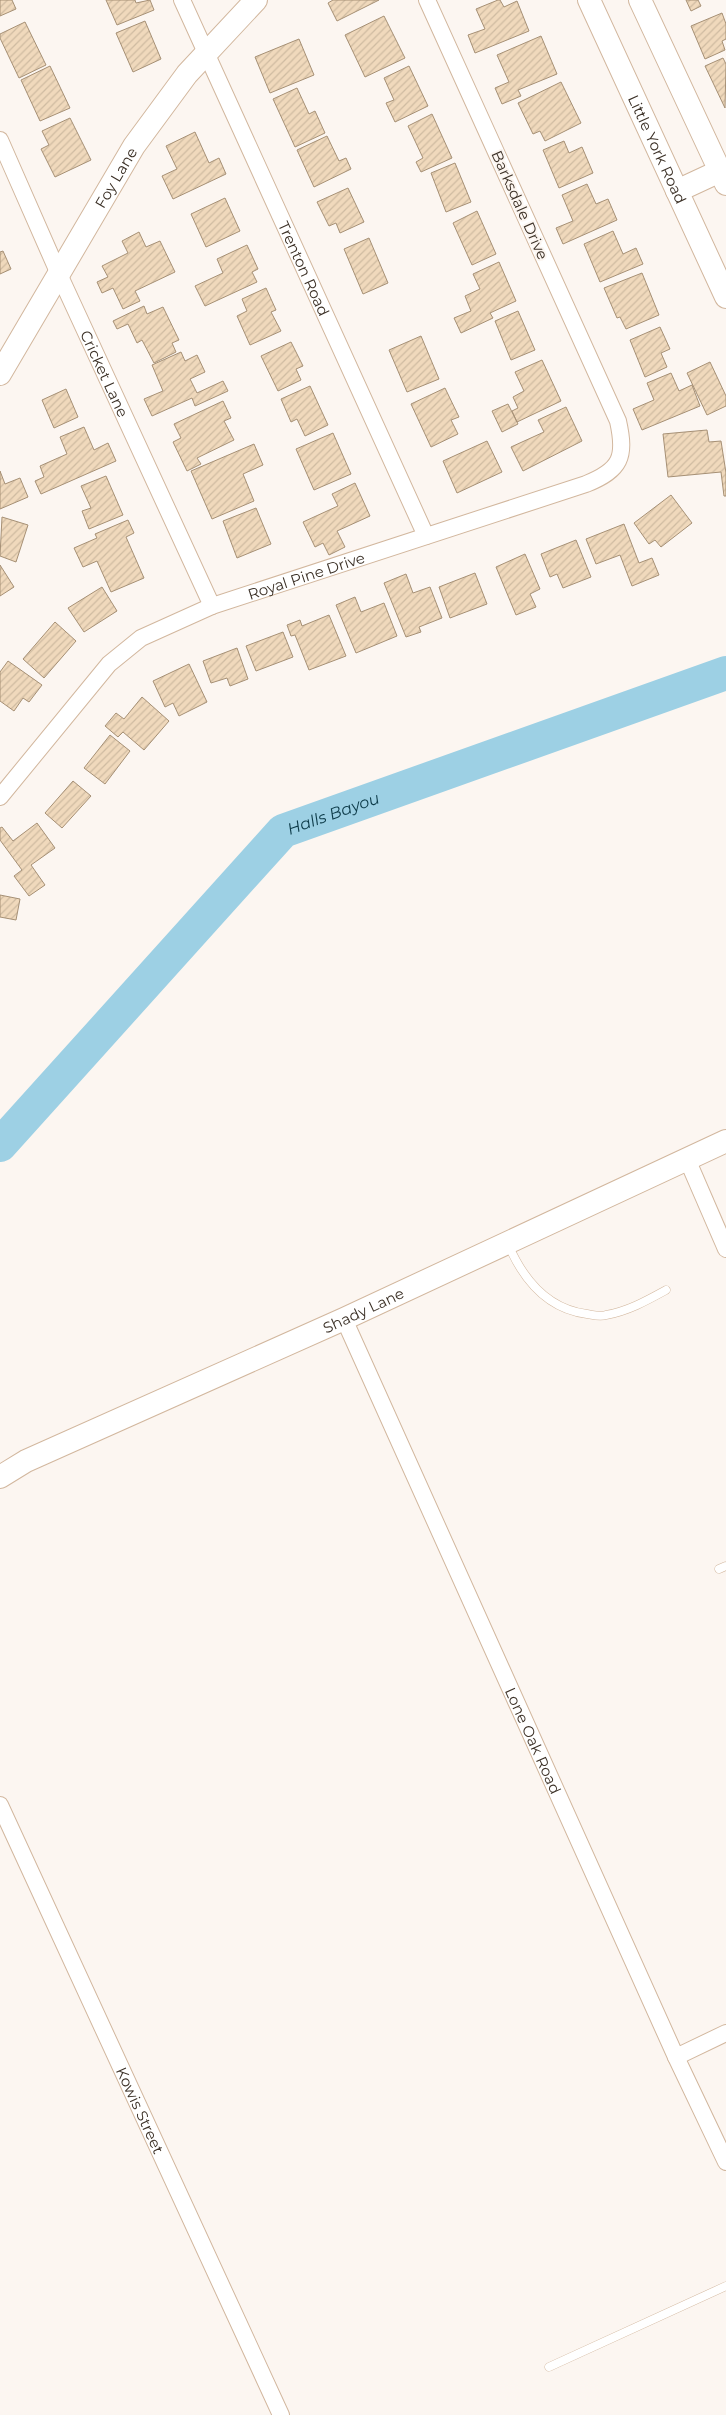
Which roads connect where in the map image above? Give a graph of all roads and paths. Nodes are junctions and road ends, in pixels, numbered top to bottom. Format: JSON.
{"nodes":[{"id":1,"x":182,"y":0,"type":"edge"},
{"id":2,"x":256,"y":0,"type":"edge"},
{"id":3,"x":427,"y":0,"type":"edge"},
{"id":4,"x":589,"y":0,"type":"edge"},
{"id":5,"x":640,"y":0,"type":"edge"},
{"id":6,"x":207,"y":53,"type":"junction"},
{"id":7,"x":0,"y":140,"type":"edge"},
{"id":8,"x":723,"y":178,"type":"edge"},
{"id":9,"x":678,"y":191,"type":"junction"},
{"id":10,"x":58,"y":272,"type":"junction"},
{"id":11,"x":726,"y":297,"type":"edge"},
{"id":12,"x":0,"y":374,"type":"edge"},
{"id":13,"x":613,"y":409,"type":"joint"},
{"id":14,"x":426,"y":536,"type":"junction"},
{"id":15,"x":212,"y":606,"type":"junction"},
{"id":16,"x":0,"y":797,"type":"edge"},
{"id":17,"x":726,"y":1142,"type":"edge"},
{"id":18,"x":688,"y":1159,"type":"junction"},
{"id":19,"x":721,"y":1222,"type":"edge"},
{"id":20,"x":507,"y":1242,"type":"junction"},
{"id":21,"x":726,"y":1249,"type":"edge"},
{"id":22,"x":666,"y":1290,"type":"dead end"},
{"id":23,"x":344,"y":1319,"type":"junction"},
{"id":24,"x":0,"y":1477,"type":"edge"},
{"id":25,"x":0,"y":1806,"type":"edge"},
{"id":26,"x":726,"y":2033,"type":"edge"},
{"id":27,"x":676,"y":2057,"type":"junction"},
{"id":28,"x":726,"y":2162,"type":"edge"},
{"id":29,"x":726,"y":2286,"type":"edge"},
{"id":30,"x":549,"y":2367,"type":"dead end"},
{"id":31,"x":281,"y":2415,"type":"edge"}],
"edges":[{"from":1,"to":6,"type":"street","name":"Trenton Road"},
{"from":2,"to":6,"type":"street","name":"Foy Lane"},
{"from":3,"to":13,"type":"street","name":"Barksdale Drive"},
{"from":4,"to":9,"type":"street","name":"Little York Road"},
{"from":5,"to":8,"type":"street"},
{"from":6,"to":10,"type":"street","name":"Foy Lane"},
{"from":6,"to":14,"type":"street","name":"Trenton Road"},
{"from":7,"to":10,"type":"street","name":"Cricket Lane"},
{"from":8,"to":9,"type":"street"},
{"from":9,"to":11,"type":"street","name":"Little York Road"},
{"from":10,"to":12,"type":"street","name":"Foy Lane"},
{"from":10,"to":15,"type":"street","name":"Cricket Lane"},
{"from":13,"to":14,"type":"street","name":"Royal Pine Drive"},
{"from":14,"to":15,"type":"street","name":"Royal Pine Drive"},
{"from":15,"to":16,"type":"street","name":"Royal Pine Drive"},
{"from":17,"to":18,"type":"street","name":"Shady Lane"},
{"from":18,"to":19,"type":"street"},
{"from":18,"to":20,"type":"street","name":"Shady Lane"},
{"from":19,"to":21,"type":"street"},
{"from":20,"to":22,"type":"lane"},
{"from":20,"to":23,"type":"street","name":"Shady Lane"},
{"from":23,"to":24,"type":"street","name":"Shady Lane"},
{"from":23,"to":27,"type":"street","name":"Lone Oak Road"},
{"from":25,"to":31,"type":"street","name":"Kowis Street"},
{"from":26,"to":27,"type":"street"},
{"from":27,"to":28,"type":"street","name":"Lone Oak Road"},
{"from":29,"to":30,"type":"lane"}]}
